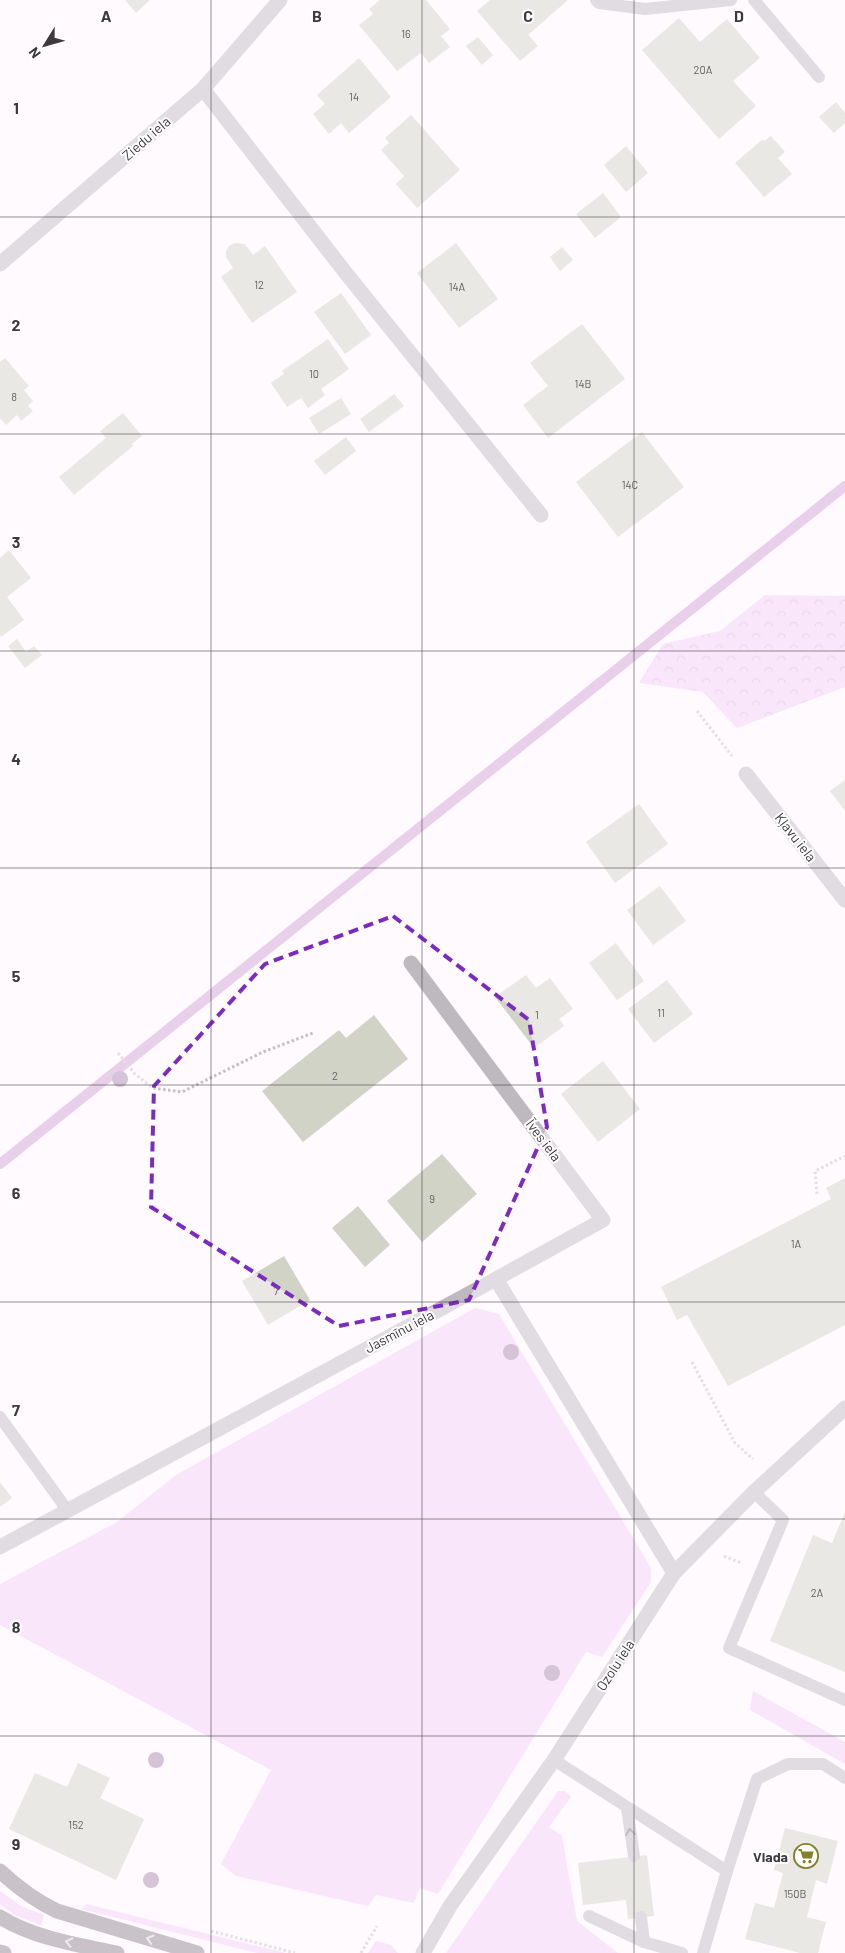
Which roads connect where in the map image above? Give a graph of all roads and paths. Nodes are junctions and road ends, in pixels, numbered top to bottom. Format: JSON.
{"nodes":[{"id":1,"x":280,"y":0,"type":"edge"},
{"id":2,"x":596,"y":0,"type":"edge"},
{"id":3,"x":731,"y":0,"type":"edge"},
{"id":4,"x":754,"y":0,"type":"edge"},
{"id":5,"x":819,"y":77,"type":"dead end"},
{"id":6,"x":204,"y":89,"type":"junction"},
{"id":7,"x":0,"y":264,"type":"edge"},
{"id":8,"x":541,"y":515,"type":"dead end"},
{"id":9,"x":698,"y":711,"type":"dead end"},
{"id":10,"x":746,"y":774,"type":"joint"},
{"id":11,"x":845,"y":900,"type":"edge"},
{"id":12,"x":411,"y":963,"type":"dead end"},
{"id":13,"x":313,"y":1033,"type":"dead end"},
{"id":14,"x":118,"y":1054,"type":"dead end"},
{"id":15,"x":845,"y":1156,"type":"edge"},
{"id":16,"x":817,"y":1194,"type":"dead end"},
{"id":17,"x":496,"y":1279,"type":"junction"},
{"id":18,"x":692,"y":1362,"type":"dead end"},
{"id":19,"x":845,"y":1408,"type":"edge"},
{"id":20,"x":0,"y":1417,"type":"edge"},
{"id":21,"x":755,"y":1462,"type":"dead end"},
{"id":22,"x":754,"y":1492,"type":"junction"},
{"id":23,"x":68,"y":1511,"type":"junction"},
{"id":24,"x":0,"y":1547,"type":"edge"},
{"id":25,"x":674,"y":1573,"type":"junction"},
{"id":26,"x":845,"y":1700,"type":"edge"},
{"id":27,"x":554,"y":1760,"type":"junction"},
{"id":28,"x":845,"y":1778,"type":"edge"},
{"id":29,"x":627,"y":1808,"type":"junction"},
{"id":30,"x":634,"y":1856,"type":"dead end"},
{"id":31,"x":0,"y":1871,"type":"edge"},
{"id":32,"x":727,"y":1871,"type":"junction"},
{"id":33,"x":589,"y":1916,"type":"dead end"},
{"id":34,"x":0,"y":1917,"type":"edge"},
{"id":35,"x":641,"y":1918,"type":"dead end"},
{"id":36,"x":377,"y":1926,"type":"dead end"},
{"id":37,"x":644,"y":1942,"type":"junction"},
{"id":38,"x":0,"y":1952,"type":"edge"},
{"id":39,"x":4,"y":1953,"type":"edge"},
{"id":40,"x":117,"y":1953,"type":"edge"},
{"id":41,"x":196,"y":1953,"type":"edge"},
{"id":42,"x":361,"y":1953,"type":"edge"},
{"id":43,"x":423,"y":1953,"type":"edge"},
{"id":44,"x":682,"y":1953,"type":"edge"},
{"id":45,"x":703,"y":1953,"type":"edge"}],
"edges":[{"from":1,"to":6,"type":"street","name":"Ziedu iela"},
{"from":2,"to":3,"type":"lane"},
{"from":4,"to":5,"type":"lane"},
{"from":6,"to":7,"type":"street","name":"Ziedu iela"},
{"from":6,"to":8,"type":"street"},
{"from":9,"to":10,"type":"path"},
{"from":10,"to":11,"type":"street","name":"Kļavu iela"},
{"from":12,"to":17,"type":"street","name":"Īves iela"},
{"from":13,"to":14,"type":"path"},
{"from":15,"to":16,"type":"path"},
{"from":17,"to":23,"type":"street","name":"Jasmīnu iela"},
{"from":17,"to":25,"type":"street"},
{"from":18,"to":21,"type":"path"},
{"from":19,"to":22,"type":"street","name":"Ozolu iela"},
{"from":20,"to":23,"type":"lane"},
{"from":22,"to":25,"type":"street","name":"Ozolu iela"},
{"from":22,"to":26,"type":"lane"},
{"from":23,"to":24,"type":"street","name":"Jasmīnu iela"},
{"from":25,"to":27,"type":"street","name":"Ozolu iela"},
{"from":27,"to":29,"type":"lane"},
{"from":27,"to":43,"type":"street","name":"Ozolu iela"},
{"from":28,"to":32,"type":"lane"},
{"from":30,"to":29,"type":"lane","one_way":true},
{"from":29,"to":32,"type":"lane"},
{"from":41,"to":31,"type":"main road","one_way":true},
{"from":32,"to":45,"type":"lane"},
{"from":33,"to":37,"type":"lane"},
{"from":40,"to":34,"type":"main road","one_way":true},
{"from":35,"to":37,"type":"lane"},
{"from":36,"to":42,"type":"path"},
{"from":37,"to":44,"type":"lane"},
{"from":38,"to":39,"type":"main road"}]}
